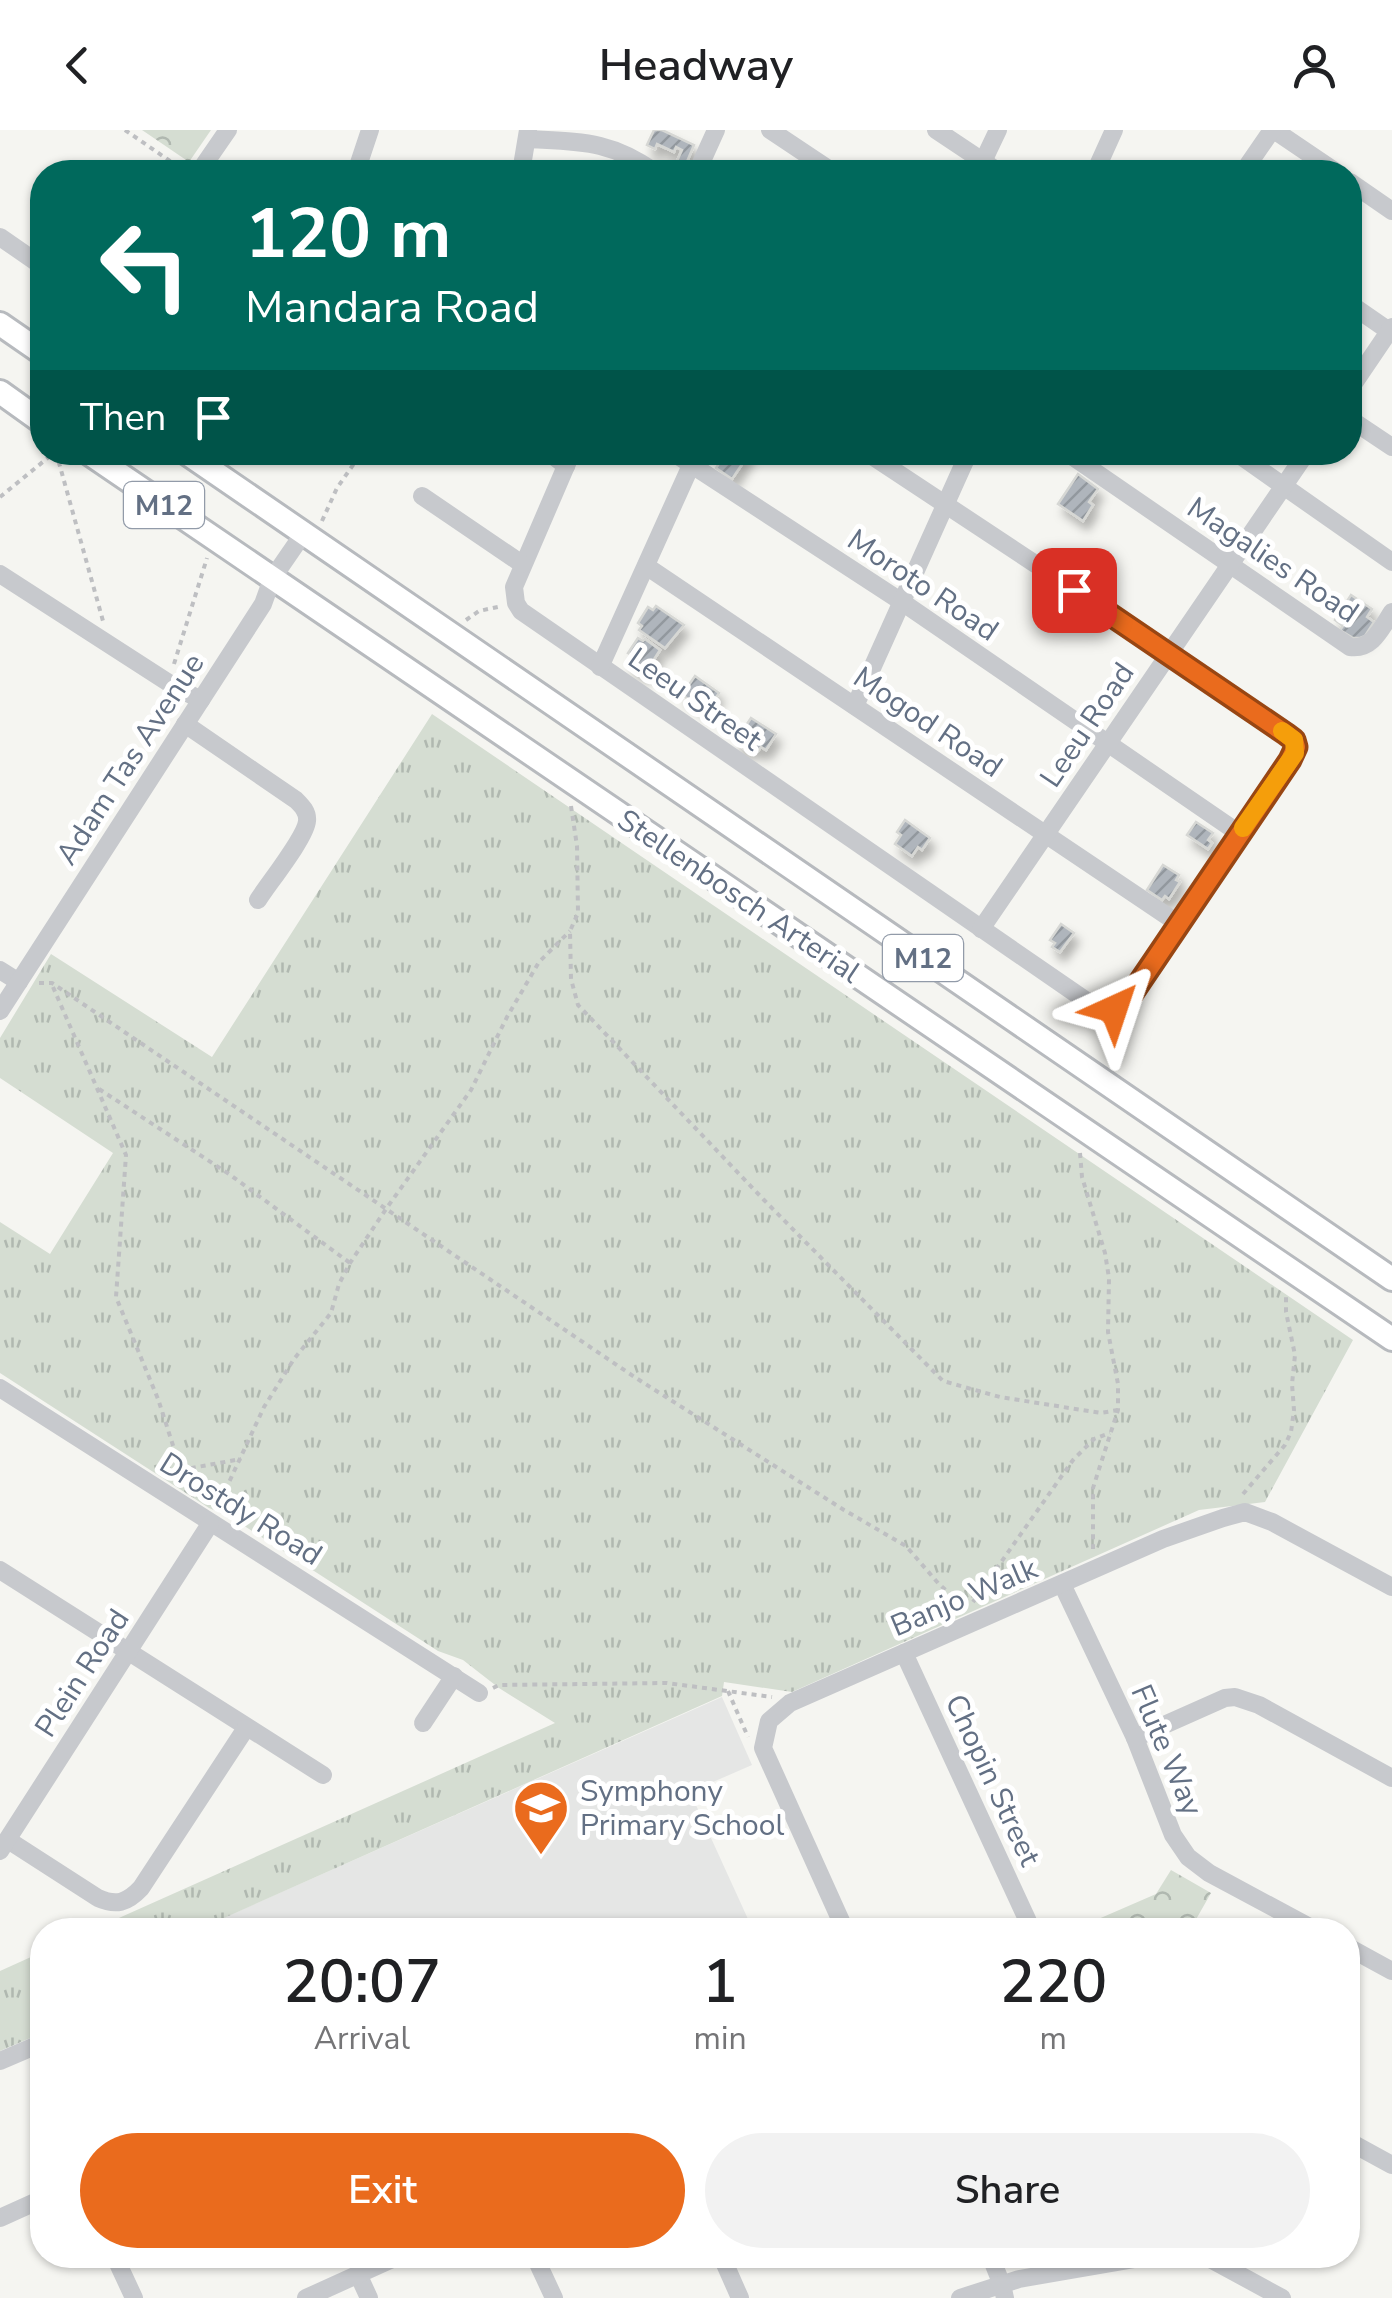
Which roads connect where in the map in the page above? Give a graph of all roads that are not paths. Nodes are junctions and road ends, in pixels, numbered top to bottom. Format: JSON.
{"nodes":[{"id":1,"x":228,"y":130,"type":"edge"},
{"id":2,"x":370,"y":130,"type":"edge"},
{"id":3,"x":716,"y":130,"type":"edge"},
{"id":4,"x":770,"y":130,"type":"edge"},
{"id":5,"x":936,"y":130,"type":"edge"},
{"id":6,"x":998,"y":130,"type":"edge"},
{"id":7,"x":1114,"y":130,"type":"edge"},
{"id":8,"x":1273,"y":130,"type":"edge"},
{"id":9,"x":528,"y":135,"type":"edge"},
{"id":10,"x":207,"y":160,"type":"edge"},
{"id":11,"x":360,"y":160,"type":"edge"},
{"id":12,"x":523,"y":160,"type":"edge"},
{"id":13,"x":638,"y":160,"type":"edge"},
{"id":14,"x":702,"y":160,"type":"edge"},
{"id":15,"x":816,"y":160,"type":"edge"},
{"id":16,"x":975,"y":160,"type":"edge"},
{"id":17,"x":990,"y":160,"type":"edge"},
{"id":18,"x":1100,"y":160,"type":"edge"},
{"id":19,"x":1252,"y":160,"type":"edge"},
{"id":20,"x":1318,"y":160,"type":"edge"},
{"id":21,"x":1362,"y":190,"type":"edge"},
{"id":22,"x":1392,"y":211,"type":"edge"},
{"id":23,"x":0,"y":237,"type":"edge"},
{"id":24,"x":30,"y":258,"type":"edge"},
{"id":25,"x":1362,"y":312,"type":"edge"},
{"id":26,"x":0,"y":324,"type":"edge"},
{"id":27,"x":1391,"y":330,"type":"edge"},
{"id":28,"x":30,"y":345,"type":"edge"},
{"id":29,"x":1362,"y":371,"type":"edge"},
{"id":30,"x":0,"y":392,"type":"edge"},
{"id":31,"x":30,"y":413,"type":"edge"},
{"id":32,"x":1362,"y":427,"type":"edge"},
{"id":33,"x":1392,"y":448,"type":"edge"},
{"id":34,"x":107,"y":465,"type":"edge"},
{"id":35,"x":207,"y":465,"type":"edge"},
{"id":36,"x":566,"y":465,"type":"edge"},
{"id":37,"x":692,"y":465,"type":"edge"},
{"id":38,"x":704,"y":465,"type":"edge"},
{"id":39,"x":885,"y":465,"type":"edge"},
{"id":40,"x":964,"y":465,"type":"edge"},
{"id":41,"x":1085,"y":465,"type":"edge"},
{"id":42,"x":1254,"y":465,"type":"edge"},
{"id":43,"x":1298,"y":465,"type":"edge"},
{"id":44,"x":1284,"y":486,"type":"junction"},
{"id":45,"x":422,"y":496,"type":"dead end"},
{"id":46,"x":946,"y":506,"type":"junction"},
{"id":47,"x":312,"y":528,"type":"junction"},
{"id":48,"x":1392,"y":562,"type":"edge"},
{"id":49,"x":522,"y":564,"type":"junction"},
{"id":50,"x":1230,"y":564,"type":"junction"},
{"id":51,"x":646,"y":566,"type":"junction"},
{"id":52,"x":0,"y":574,"type":"edge"},
{"id":53,"x":272,"y":580,"type":"junction"},
{"id":54,"x":902,"y":602,"type":"junction"},
{"id":55,"x":1392,"y":612,"type":"edge"},
{"id":56,"x":1170,"y":653,"type":"junction"},
{"id":57,"x":600,"y":667,"type":"junction"},
{"id":58,"x":200,"y":700,"type":"junction"},
{"id":59,"x":854,"y":706,"type":"junction"},
{"id":60,"x":184,"y":724,"type":"junction"},
{"id":61,"x":1108,"y":743,"type":"junction"},
{"id":62,"x":1046,"y":834,"type":"junction"},
{"id":63,"x":1240,"y":834,"type":"junction"},
{"id":64,"x":258,"y":900,"type":"dead end"},
{"id":65,"x":1179,"y":924,"type":"junction"},
{"id":66,"x":982,"y":929,"type":"junction"},
{"id":67,"x":0,"y":970,"type":"edge"},
{"id":68,"x":19,"y":982,"type":"junction"},
{"id":69,"x":0,"y":1011,"type":"edge"},
{"id":70,"x":1392,"y":1279,"type":"edge"},
{"id":71,"x":1392,"y":1339,"type":"edge"},
{"id":72,"x":0,"y":1388,"type":"edge"},
{"id":73,"x":210,"y":1524,"type":"junction"},
{"id":74,"x":1,"y":1572,"type":"edge"},
{"id":75,"x":1062,"y":1584,"type":"junction"},
{"id":76,"x":1392,"y":1587,"type":"edge"},
{"id":77,"x":128,"y":1653,"type":"junction"},
{"id":78,"x":904,"y":1653,"type":"junction"},
{"id":79,"x":454,"y":1676,"type":"junction"},
{"id":80,"x":479,"y":1693,"type":"dead end"},
{"id":81,"x":423,"y":1723,"type":"dead end"},
{"id":82,"x":246,"y":1728,"type":"junction"},
{"id":83,"x":1134,"y":1738,"type":"junction"},
{"id":84,"x":322,"y":1775,"type":"dead end"},
{"id":85,"x":1392,"y":1778,"type":"edge"},
{"id":86,"x":4,"y":1845,"type":"edge"},
{"id":87,"x":839,"y":1918,"type":"edge"},
{"id":88,"x":1026,"y":1918,"type":"edge"},
{"id":89,"x":1293,"y":1918,"type":"edge"},
{"id":90,"x":1360,"y":1954,"type":"edge"},
{"id":91,"x":1392,"y":1972,"type":"edge"},
{"id":92,"x":30,"y":2048,"type":"edge"},
{"id":93,"x":0,"y":2061,"type":"edge"},
{"id":94,"x":1360,"y":2148,"type":"edge"},
{"id":95,"x":1392,"y":2165,"type":"edge"},
{"id":96,"x":30,"y":2204,"type":"edge"},
{"id":97,"x":0,"y":2218,"type":"edge"},
{"id":98,"x":120,"y":2268,"type":"edge"},
{"id":99,"x":372,"y":2268,"type":"edge"},
{"id":100,"x":540,"y":2268,"type":"edge"},
{"id":101,"x":727,"y":2268,"type":"edge"},
{"id":102,"x":1079,"y":2268,"type":"edge"},
{"id":103,"x":1225,"y":2268,"type":"edge"},
{"id":104,"x":358,"y":2274,"type":"junction"},
{"id":105,"x":1004,"y":2291,"type":"edge"},
{"id":106,"x":1272,"y":2296,"type":"edge"},
{"id":107,"x":134,"y":2298,"type":"edge"},
{"id":108,"x":306,"y":2298,"type":"edge"},
{"id":109,"x":369,"y":2298,"type":"edge"},
{"id":110,"x":554,"y":2298,"type":"edge"},
{"id":111,"x":740,"y":2298,"type":"edge"},
{"id":112,"x":960,"y":2298,"type":"edge"}],
"edges":[{"from":1,"to":10,"type":"street"},
{"from":2,"to":11,"type":"street"},
{"from":3,"to":14,"type":"street"},
{"from":4,"to":15,"type":"street"},
{"from":5,"to":16,"type":"street"},
{"from":6,"to":17,"type":"street"},
{"from":7,"to":18,"type":"street"},
{"from":8,"to":19,"type":"street"},
{"from":8,"to":20,"type":"street"},
{"from":9,"to":12,"type":"street"},
{"from":9,"to":13,"type":"street"},
{"from":21,"to":22,"type":"street"},
{"from":23,"to":24,"type":"street"},
{"from":25,"to":27,"type":"street"},
{"from":26,"to":28,"type":"main road"},
{"from":27,"to":29,"type":"street"},
{"from":30,"to":31,"type":"main road"},
{"from":32,"to":33,"type":"street"},
{"from":34,"to":53,"type":"main road","name":"Stellenbosch Arterial","number":"M12"},
{"from":35,"to":47,"type":"main road","name":"Stellenbosch Arterial","number":"M12"},
{"from":36,"to":49,"type":"street"},
{"from":37,"to":51,"type":"street"},
{"from":38,"to":54,"type":"street","name":"Moroto Road"},
{"from":39,"to":46,"type":"street"},
{"from":40,"to":46,"type":"street"},
{"from":41,"to":50,"type":"street","name":"Magalies Road"},
{"from":42,"to":44,"type":"street"},
{"from":43,"to":44,"type":"street","name":"Leeu Road"},
{"from":44,"to":48,"type":"street"},
{"from":44,"to":50,"type":"street","name":"Leeu Road"},
{"from":45,"to":49,"type":"street"},
{"from":46,"to":54,"type":"street"},
{"from":46,"to":56,"type":"street"},
{"from":47,"to":53,"type":"street","name":"Adam Tas Avenue"},
{"from":47,"to":70,"type":"main road","name":"Stellenbosch Arterial","number":"M12"},
{"from":49,"to":57,"type":"street","name":"Leeu Street"},
{"from":50,"to":55,"type":"street","name":"Magalies Road"},
{"from":50,"to":56,"type":"street","name":"Leeu Road"},
{"from":51,"to":57,"type":"street"},
{"from":51,"to":59,"type":"street","name":"Mogod Road"},
{"from":52,"to":58,"type":"street"},
{"from":53,"to":58,"type":"street","name":"Adam Tas Avenue"},
{"from":53,"to":71,"type":"main road","name":"Stellenbosch Arterial","number":"M12"},
{"from":54,"to":59,"type":"street"},
{"from":54,"to":61,"type":"street","name":"Moroto Road"},
{"from":56,"to":61,"type":"street","name":"Leeu Road"},
{"from":56,"to":63,"type":"street"},
{"from":57,"to":66,"type":"street","name":"Leeu Street"},
{"from":58,"to":60,"type":"street","name":"Adam Tas Avenue"},
{"from":59,"to":62,"type":"street","name":"Mogod Road"},
{"from":60,"to":64,"type":"street"},
{"from":60,"to":68,"type":"street","name":"Adam Tas Avenue"},
{"from":61,"to":62,"type":"street","name":"Leeu Road"},
{"from":61,"to":63,"type":"street","name":"Moroto Road"},
{"from":62,"to":65,"type":"street","name":"Mogod Road"},
{"from":62,"to":66,"type":"street","name":"Leeu Road"},
{"from":63,"to":65,"type":"street"},
{"from":65,"to":66,"type":"street","name":"Leeu Street"},
{"from":67,"to":68,"type":"street"},
{"from":68,"to":69,"type":"street","name":"Adam Tas Avenue"},
{"from":72,"to":73,"type":"street","name":"Drostdy Road"},
{"from":73,"to":77,"type":"street","name":"Plein Road"},
{"from":73,"to":79,"type":"street","name":"Drostdy Road"},
{"from":74,"to":77,"type":"street"},
{"from":75,"to":76,"type":"street","name":"Banjo Walk"},
{"from":75,"to":78,"type":"street","name":"Banjo Walk"},
{"from":75,"to":83,"type":"street","name":"Flute Way"},
{"from":77,"to":82,"type":"street"},
{"from":77,"to":86,"type":"street","name":"Plein Road"},
{"from":78,"to":87,"type":"street","name":"Banjo Walk"},
{"from":78,"to":88,"type":"street","name":"Chopin Street"},
{"from":79,"to":80,"type":"street","name":"Drostdy Road"},
{"from":79,"to":81,"type":"street"},
{"from":82,"to":84,"type":"street"},
{"from":82,"to":86,"type":"street"},
{"from":83,"to":85,"type":"street"},
{"from":83,"to":89,"type":"street","name":"Flute Way"},
{"from":90,"to":91,"type":"street"},
{"from":92,"to":93,"type":"street"},
{"from":94,"to":95,"type":"street"},
{"from":96,"to":97,"type":"street"},
{"from":98,"to":107,"type":"street"},
{"from":99,"to":104,"type":"street"},
{"from":100,"to":110,"type":"street"},
{"from":101,"to":111,"type":"street"},
{"from":102,"to":105,"type":"street"},
{"from":103,"to":106,"type":"street"},
{"from":104,"to":108,"type":"street"},
{"from":104,"to":109,"type":"street"},
{"from":105,"to":112,"type":"street"}]}
